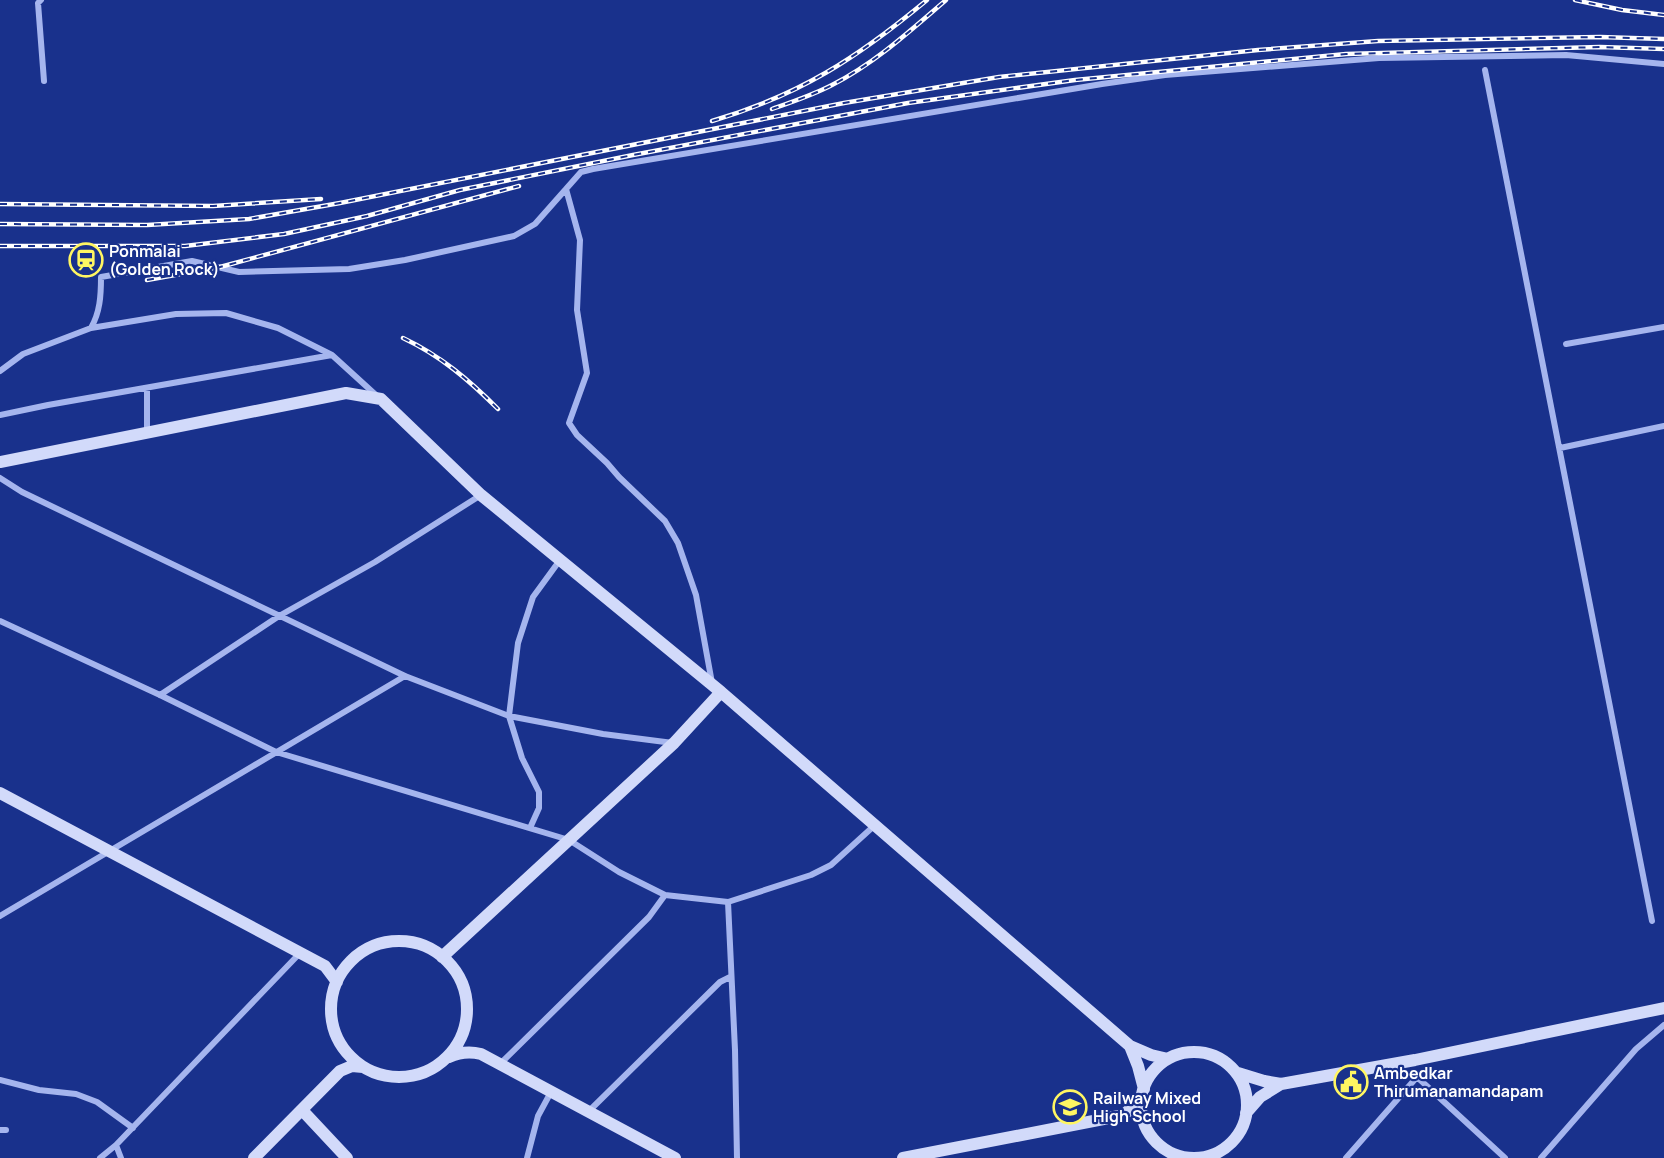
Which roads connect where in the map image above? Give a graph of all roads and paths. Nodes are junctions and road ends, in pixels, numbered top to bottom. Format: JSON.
{"nodes":[{"id":1,"x":41,"y":0,"type":"edge"},
{"id":2,"x":1664,"y":64,"type":"edge"},
{"id":3,"x":1485,"y":70,"type":"dead end"},
{"id":4,"x":44,"y":81,"type":"dead end"},
{"id":5,"x":566,"y":189,"type":"junction"},
{"id":6,"x":1664,"y":327,"type":"edge"},
{"id":7,"x":91,"y":328,"type":"junction"},
{"id":8,"x":1566,"y":344,"type":"dead end"},
{"id":9,"x":332,"y":355,"type":"junction"},
{"id":10,"x":0,"y":371,"type":"edge"},
{"id":11,"x":147,"y":388,"type":"junction"},
{"id":12,"x":381,"y":399,"type":"junction"},
{"id":13,"x":0,"y":415,"type":"edge"},
{"id":14,"x":1664,"y":426,"type":"edge"},
{"id":15,"x":147,"y":433,"type":"junction"},
{"id":16,"x":1560,"y":448,"type":"junction"},
{"id":17,"x":0,"y":462,"type":"edge"},
{"id":18,"x":0,"y":478,"type":"edge"},
{"id":19,"x":481,"y":495,"type":"junction"},
{"id":20,"x":560,"y":560,"type":"junction"},
{"id":21,"x":279,"y":616,"type":"junction"},
{"id":22,"x":0,"y":621,"type":"edge"},
{"id":23,"x":405,"y":676,"type":"junction"},
{"id":24,"x":717,"y":688,"type":"junction"},
{"id":25,"x":159,"y":695,"type":"junction"},
{"id":26,"x":508,"y":716,"type":"junction"},
{"id":27,"x":674,"y":743,"type":"junction"},
{"id":28,"x":276,"y":752,"type":"junction"},
{"id":29,"x":0,"y":793,"type":"edge"},
{"id":30,"x":875,"y":825,"type":"junction"},
{"id":31,"x":530,"y":828,"type":"junction"},
{"id":32,"x":569,"y":840,"type":"junction"},
{"id":33,"x":111,"y":852,"type":"junction"},
{"id":34,"x":665,"y":895,"type":"junction"},
{"id":35,"x":728,"y":902,"type":"junction"},
{"id":36,"x":0,"y":916,"type":"edge"},
{"id":37,"x":1652,"y":921,"type":"dead end"},
{"id":38,"x":300,"y":953,"type":"junction"},
{"id":39,"x":442,"y":957,"type":"junction"},
{"id":40,"x":325,"y":966,"type":"junction"},
{"id":41,"x":347,"y":967,"type":"junction"},
{"id":42,"x":730,"y":977,"type":"junction"},
{"id":43,"x":337,"y":982,"type":"junction"},
{"id":44,"x":1664,"y":1008,"type":"edge"},
{"id":45,"x":1664,"y":1025,"type":"edge"},
{"id":46,"x":464,"y":1029,"type":"junction"},
{"id":47,"x":1130,"y":1046,"type":"junction"},
{"id":48,"x":343,"y":1048,"type":"junction"},
{"id":49,"x":481,"y":1054,"type":"junction"},
{"id":50,"x":446,"y":1058,"type":"junction"},
{"id":51,"x":1168,"y":1059,"type":"junction"},
{"id":52,"x":1415,"y":1060,"type":"junction"},
{"id":53,"x":500,"y":1064,"type":"junction"},
{"id":54,"x":363,"y":1067,"type":"junction"},
{"id":55,"x":340,"y":1071,"type":"junction"},
{"id":56,"x":1238,"y":1073,"type":"junction"},
{"id":57,"x":1417,"y":1077,"type":"junction"},
{"id":58,"x":0,"y":1080,"type":"edge"},
{"id":59,"x":1281,"y":1083,"type":"junction"},
{"id":60,"x":551,"y":1092,"type":"junction"},
{"id":61,"x":1143,"y":1093,"type":"junction"},
{"id":62,"x":302,"y":1110,"type":"junction"},
{"id":63,"x":588,"y":1112,"type":"junction"},
{"id":64,"x":1246,"y":1113,"type":"junction"},
{"id":65,"x":1124,"y":1115,"type":"junction"},
{"id":66,"x":1146,"y":1127,"type":"junction"},
{"id":67,"x":133,"y":1128,"type":"junction"},
{"id":68,"x":116,"y":1145,"type":"junction"},
{"id":69,"x":1174,"y":1156,"type":"edge"},
{"id":70,"x":100,"y":1158,"type":"edge"},
{"id":71,"x":121,"y":1158,"type":"edge"},
{"id":72,"x":254,"y":1158,"type":"edge"},
{"id":73,"x":347,"y":1158,"type":"edge"},
{"id":74,"x":527,"y":1158,"type":"edge"},
{"id":75,"x":675,"y":1158,"type":"edge"},
{"id":76,"x":736,"y":1158,"type":"edge"},
{"id":77,"x":903,"y":1158,"type":"edge"},
{"id":78,"x":1346,"y":1158,"type":"edge"},
{"id":79,"x":1505,"y":1158,"type":"edge"},
{"id":80,"x":1541,"y":1158,"type":"edge"}],
"edges":[{"from":1,"to":4,"type":"street"},
{"from":2,"to":5,"type":"street"},
{"from":3,"to":16,"type":"street"},
{"from":5,"to":7,"type":"street"},
{"from":5,"to":24,"type":"street"},
{"from":6,"to":8,"type":"street"},
{"from":7,"to":9,"type":"street"},
{"from":7,"to":10,"type":"street"},
{"from":9,"to":11,"type":"street"},
{"from":9,"to":12,"type":"street"},
{"from":11,"to":13,"type":"street"},
{"from":11,"to":15,"type":"street"},
{"from":12,"to":15,"type":"street"},
{"from":12,"to":19,"type":"street"},
{"from":14,"to":16,"type":"street"},
{"from":15,"to":17,"type":"street"},
{"from":16,"to":37,"type":"street"},
{"from":18,"to":21,"type":"street"},
{"from":19,"to":20,"type":"street"},
{"from":19,"to":21,"type":"street"},
{"from":20,"to":24,"type":"street"},
{"from":20,"to":26,"type":"street"},
{"from":21,"to":23,"type":"street"},
{"from":21,"to":25,"type":"street"},
{"from":22,"to":25,"type":"street"},
{"from":23,"to":26,"type":"street"},
{"from":23,"to":28,"type":"street"},
{"from":24,"to":27,"type":"street"},
{"from":24,"to":30,"type":"street"},
{"from":25,"to":28,"type":"street"},
{"from":26,"to":27,"type":"street"},
{"from":26,"to":31,"type":"street"},
{"from":27,"to":32,"type":"street"},
{"from":28,"to":31,"type":"street"},
{"from":28,"to":33,"type":"street"},
{"from":29,"to":33,"type":"street"},
{"from":30,"to":35,"type":"street"},
{"from":30,"to":47,"type":"street"},
{"from":31,"to":32,"type":"street"},
{"from":32,"to":34,"type":"street"},
{"from":32,"to":39,"type":"street"},
{"from":33,"to":36,"type":"street"},
{"from":33,"to":38,"type":"street"},
{"from":34,"to":35,"type":"street"},
{"from":34,"to":53,"type":"street"},
{"from":35,"to":42,"type":"street"},
{"from":38,"to":40,"type":"street"},
{"from":38,"to":67,"type":"street"},
{"from":39,"to":41,"type":"street"},
{"from":39,"to":46,"type":"street"},
{"from":40,"to":41,"type":"street"},
{"from":40,"to":43,"type":"street"},
{"from":41,"to":43,"type":"street"},
{"from":42,"to":63,"type":"street"},
{"from":42,"to":76,"type":"street"},
{"from":43,"to":48,"type":"street"},
{"from":44,"to":52,"type":"street"},
{"from":45,"to":80,"type":"street"},
{"from":46,"to":49,"type":"street"},
{"from":46,"to":50,"type":"street"},
{"from":47,"to":51,"type":"street"},
{"from":47,"to":61,"type":"street"},
{"from":48,"to":54,"type":"street"},
{"from":48,"to":55,"type":"street"},
{"from":49,"to":50,"type":"street"},
{"from":49,"to":53,"type":"street"},
{"from":50,"to":54,"type":"street"},
{"from":51,"to":56,"type":"street"},
{"from":51,"to":61,"type":"street"},
{"from":52,"to":57,"type":"street"},
{"from":52,"to":59,"type":"street"},
{"from":53,"to":60,"type":"street"},
{"from":54,"to":55,"type":"street"},
{"from":55,"to":62,"type":"street"},
{"from":56,"to":59,"type":"street"},
{"from":56,"to":64,"type":"street"},
{"from":57,"to":78,"type":"street"},
{"from":57,"to":79,"type":"street"},
{"from":58,"to":67,"type":"street"},
{"from":59,"to":64,"type":"street"},
{"from":60,"to":63,"type":"street"},
{"from":60,"to":74,"type":"street"},
{"from":61,"to":65,"type":"street"},
{"from":61,"to":66,"type":"street"},
{"from":62,"to":72,"type":"street"},
{"from":62,"to":73,"type":"street"},
{"from":63,"to":75,"type":"street"},
{"from":64,"to":69,"type":"street"},
{"from":65,"to":66,"type":"street"},
{"from":65,"to":77,"type":"street"},
{"from":66,"to":69,"type":"street"},
{"from":67,"to":68,"type":"street"},
{"from":68,"to":70,"type":"street"},
{"from":68,"to":71,"type":"street"}]}
